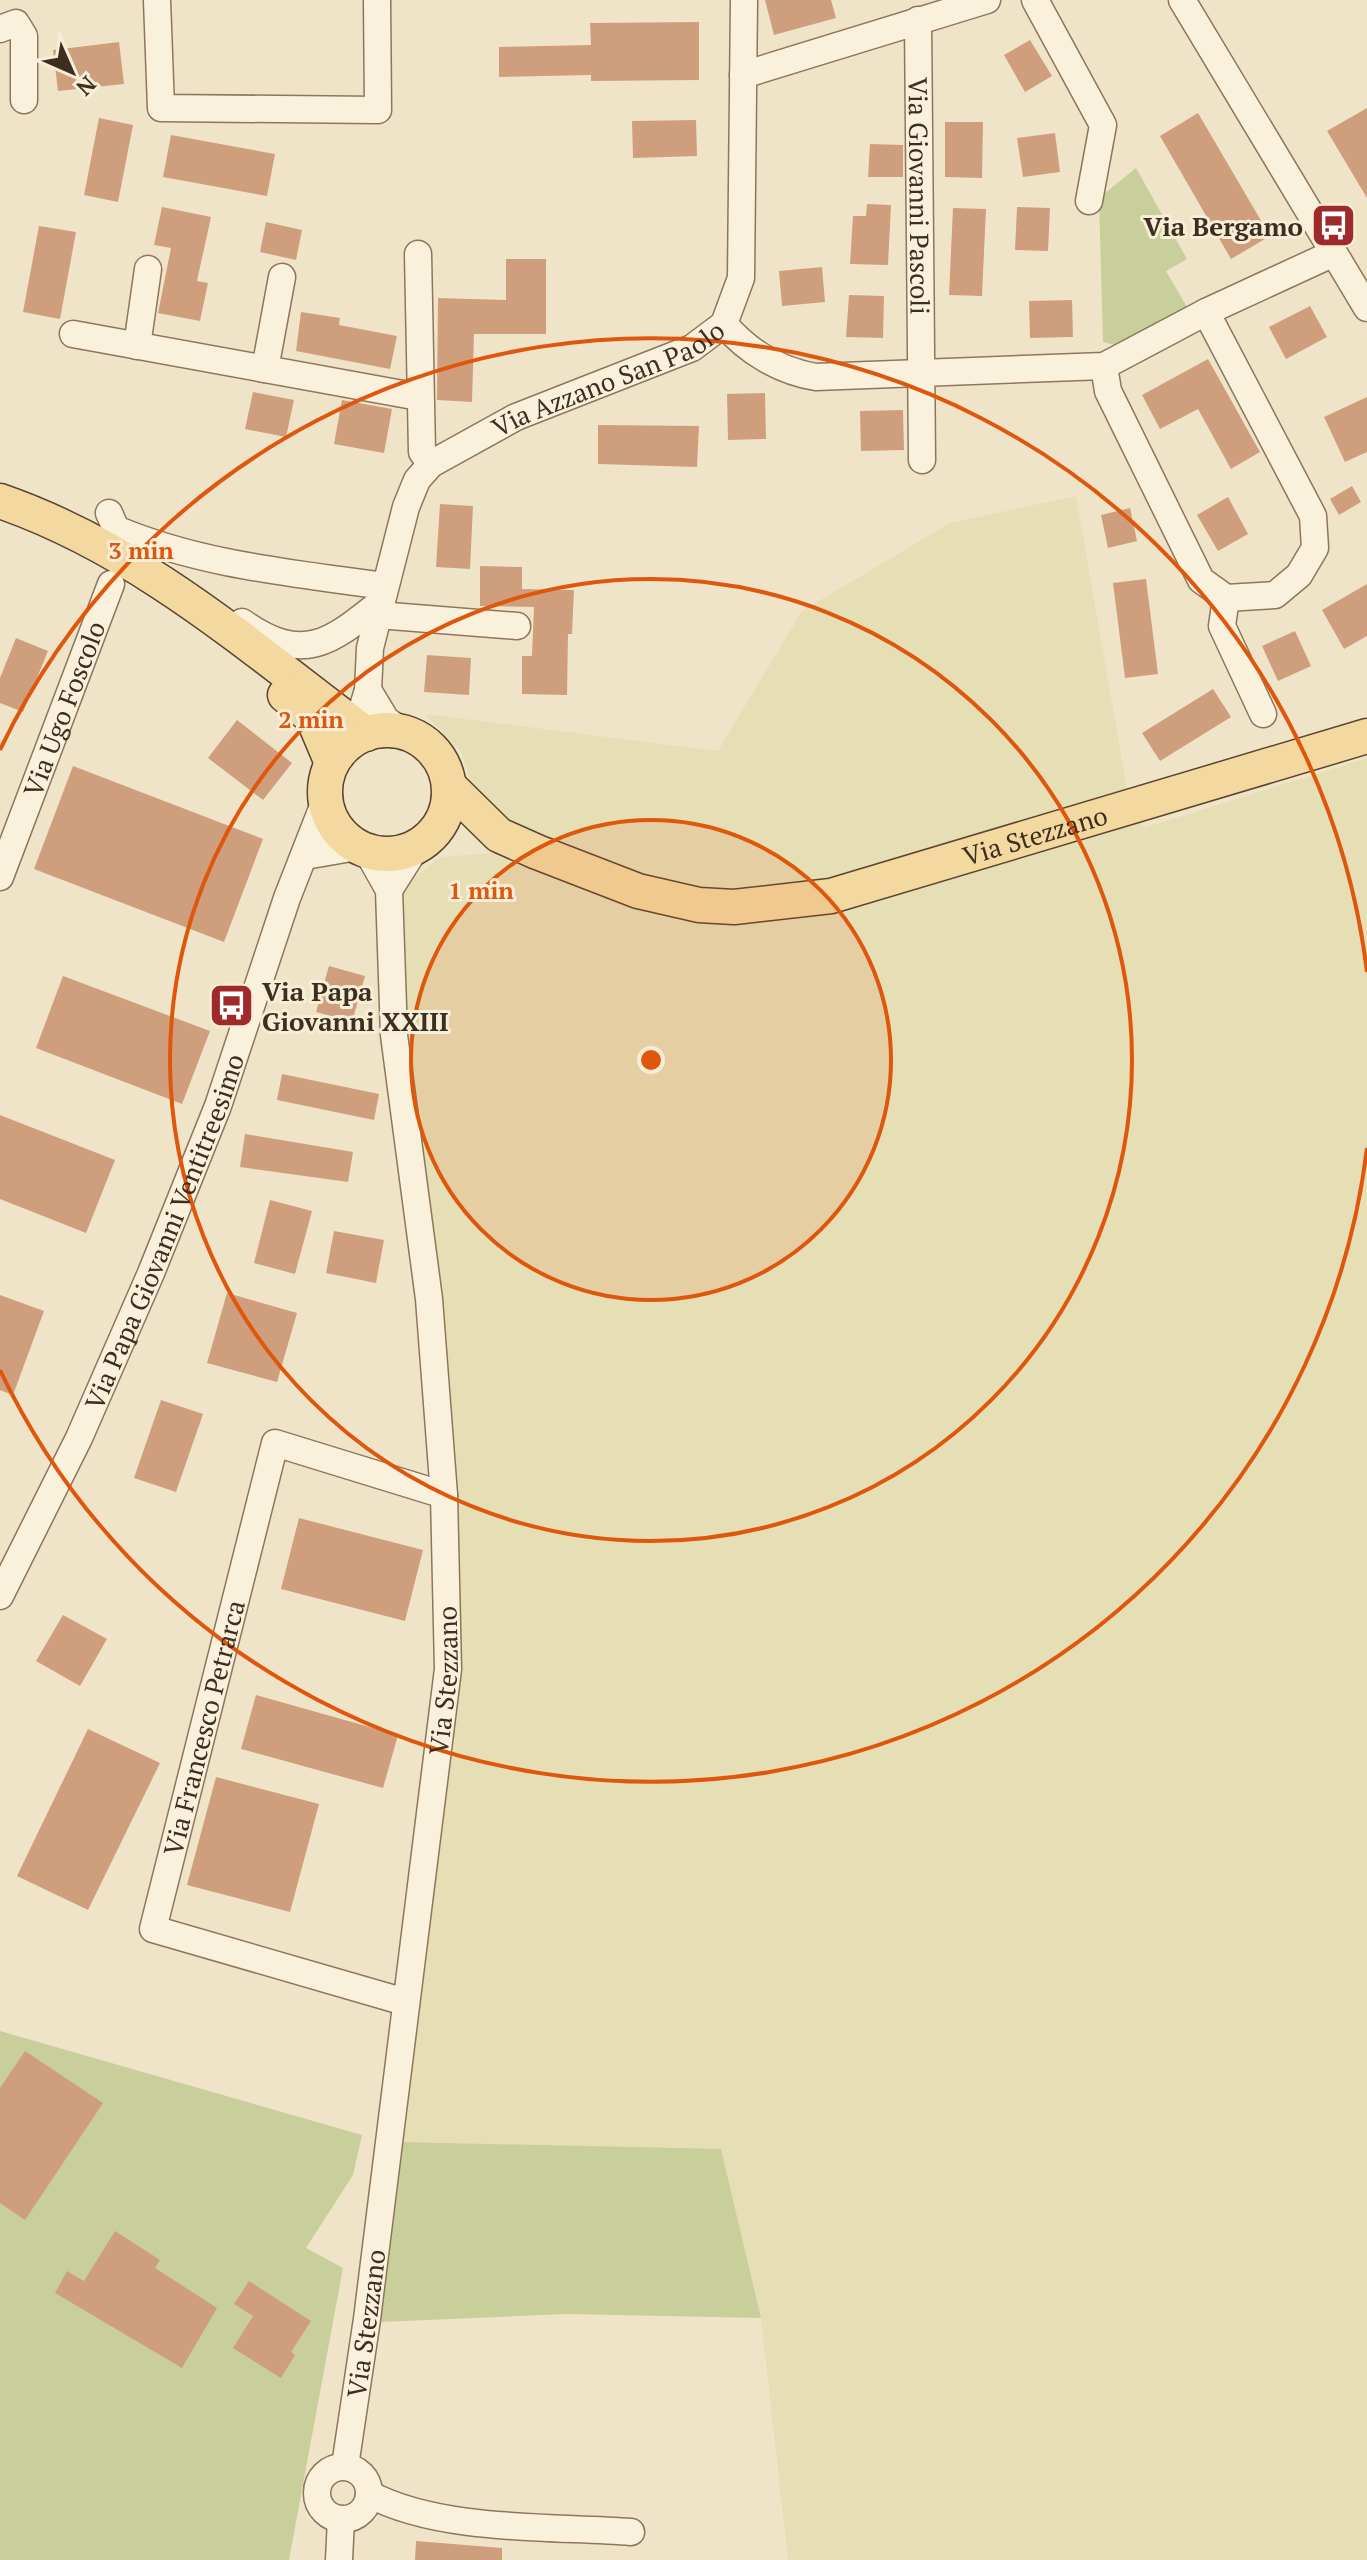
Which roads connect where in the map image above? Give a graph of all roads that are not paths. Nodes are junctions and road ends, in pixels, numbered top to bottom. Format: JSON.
{"nodes":[{"id":1,"x":8,"y":0,"type":"edge"},
{"id":2,"x":157,"y":0,"type":"edge"},
{"id":3,"x":377,"y":0,"type":"edge"},
{"id":4,"x":744,"y":0,"type":"edge"},
{"id":5,"x":987,"y":0,"type":"edge"},
{"id":6,"x":1035,"y":0,"type":"edge"},
{"id":7,"x":1182,"y":0,"type":"edge"},
{"id":8,"x":918,"y":20,"type":"junction"},
{"id":9,"x":0,"y":28,"type":"edge"},
{"id":10,"x":743,"y":75,"type":"junction"},
{"id":11,"x":24,"y":100,"type":"dead end"},
{"id":12,"x":1089,"y":201,"type":"dead end"},
{"id":13,"x":1334,"y":253,"type":"junction"},
{"id":14,"x":418,"y":254,"type":"dead end"},
{"id":15,"x":148,"y":269,"type":"dead end"},
{"id":16,"x":282,"y":277,"type":"dead end"},
{"id":17,"x":1367,"y":308,"type":"edge"},
{"id":18,"x":1206,"y":312,"type":"junction"},
{"id":19,"x":724,"y":324,"type":"junction"},
{"id":20,"x":73,"y":334,"type":"dead end"},
{"id":21,"x":137,"y":346,"type":"junction"},
{"id":22,"x":1104,"y":366,"type":"junction"},
{"id":23,"x":265,"y":369,"type":"junction"},
{"id":24,"x":920,"y":372,"type":"junction"},
{"id":25,"x":419,"y":397,"type":"junction"},
{"id":26,"x":922,"y":460,"type":"dead end"},
{"id":27,"x":431,"y":464,"type":"junction"},
{"id":28,"x":0,"y":501,"type":"edge"},
{"id":29,"x":109,"y":513,"type":"dead end"},
{"id":30,"x":136,"y":577,"type":"junction"},
{"id":31,"x":1226,"y":598,"type":"junction"},
{"id":32,"x":381,"y":601,"type":"junction"},
{"id":33,"x":517,"y":626,"type":"dead end"},
{"id":34,"x":368,"y":690,"type":"junction"},
{"id":35,"x":1263,"y":714,"type":"dead end"},
{"id":36,"x":404,"y":732,"type":"junction"},
{"id":37,"x":368,"y":733,"type":"junction"},
{"id":38,"x":1367,"y":736,"type":"edge"},
{"id":39,"x":332,"y":763,"type":"junction"},
{"id":40,"x":449,"y":786,"type":"junction"},
{"id":41,"x":325,"y":801,"type":"junction"},
{"id":42,"x":499,"y":835,"type":"junction"},
{"id":43,"x":421,"y":843,"type":"junction"},
{"id":44,"x":362,"y":849,"type":"junction"},
{"id":45,"x":305,"y":856,"type":"junction"},
{"id":46,"x":0,"y":877,"type":"edge"},
{"id":47,"x":389,"y":890,"type":"junction"},
{"id":48,"x":444,"y":1495,"type":"junction"},
{"id":49,"x":4,"y":1580,"type":"edge"},
{"id":50,"x":405,"y":2002,"type":"junction"},
{"id":51,"x":345,"y":2466,"type":"junction"},
{"id":52,"x":369,"y":2494,"type":"junction"},
{"id":53,"x":341,"y":2519,"type":"junction"},
{"id":54,"x":631,"y":2532,"type":"dead end"},
{"id":55,"x":339,"y":2560,"type":"edge"}],
"edges":[{"from":1,"to":9,"type":"street"},
{"from":2,"to":3,"type":"street"},
{"from":4,"to":10,"type":"street","name":"Via Azzano San Paolo"},
{"from":5,"to":8,"type":"street"},
{"from":6,"to":12,"type":"street"},
{"from":7,"to":13,"type":"street"},
{"from":8,"to":10,"type":"street"},
{"from":8,"to":24,"type":"street","name":"Via Giovanni Pascoli"},
{"from":9,"to":11,"type":"street"},
{"from":10,"to":19,"type":"street","name":"Via Azzano San Paolo"},
{"from":13,"to":17,"type":"street"},
{"from":13,"to":18,"type":"street"},
{"from":14,"to":25,"type":"street"},
{"from":15,"to":21,"type":"street"},
{"from":16,"to":23,"type":"street"},
{"from":18,"to":22,"type":"street"},
{"from":18,"to":31,"type":"street"},
{"from":19,"to":24,"type":"street"},
{"from":19,"to":27,"type":"street","name":"Via Azzano San Paolo"},
{"from":20,"to":21,"type":"street"},
{"from":21,"to":23,"type":"street"},
{"from":22,"to":24,"type":"street"},
{"from":22,"to":31,"type":"street"},
{"from":23,"to":25,"type":"street"},
{"from":24,"to":26,"type":"street","name":"Via Giovanni Pascoli"},
{"from":25,"to":27,"type":"street"},
{"from":27,"to":32,"type":"street","name":"Via Azzano San Paolo"},
{"from":28,"to":30,"type":"main road"},
{"from":29,"to":32,"type":"street"},
{"from":30,"to":32,"type":"street"},
{"from":30,"to":37,"type":"main road"},
{"from":30,"to":39,"type":"main road"},
{"from":30,"to":46,"type":"street","name":"Via Ugo Foscolo"},
{"from":31,"to":35,"type":"street"},
{"from":32,"to":33,"type":"street"},
{"from":32,"to":34,"type":"street","name":"Via Azzano San Paolo"},
{"from":34,"to":36,"type":"street"},
{"from":34,"to":37,"type":"street","name":"Via Azzano San Paolo"},
{"from":36,"to":37,"type":"main road"},
{"from":36,"to":40,"type":"main road"},
{"from":37,"to":39,"type":"main road"},
{"from":38,"to":42,"type":"main road","name":"Via Stezzano"},
{"from":39,"to":41,"type":"main road"},
{"from":40,"to":42,"type":"main road"},
{"from":40,"to":43,"type":"main road"},
{"from":41,"to":44,"type":"main road"},
{"from":41,"to":45,"type":"street","name":"Via Papa Giovanni Ventitreesimo"},
{"from":42,"to":43,"type":"main road"},
{"from":43,"to":44,"type":"main road"},
{"from":43,"to":47,"type":"street"},
{"from":44,"to":45,"type":"street"},
{"from":44,"to":47,"type":"street","name":"Via Stezzano"},
{"from":45,"to":49,"type":"street","name":"Via Papa Giovanni Ventitreesimo"},
{"from":47,"to":48,"type":"street","name":"Via Stezzano"},
{"from":48,"to":50,"type":"street","name":"Via Stezzano"},
{"from":48,"to":50,"type":"street","name":"Via Francesco Petrarca"},
{"from":50,"to":51,"type":"street","name":"Via Stezzano"},
{"from":51,"to":52,"type":"street"},
{"from":51,"to":53,"type":"street"},
{"from":52,"to":53,"type":"street"},
{"from":52,"to":54,"type":"street"},
{"from":53,"to":55,"type":"street"}]}
